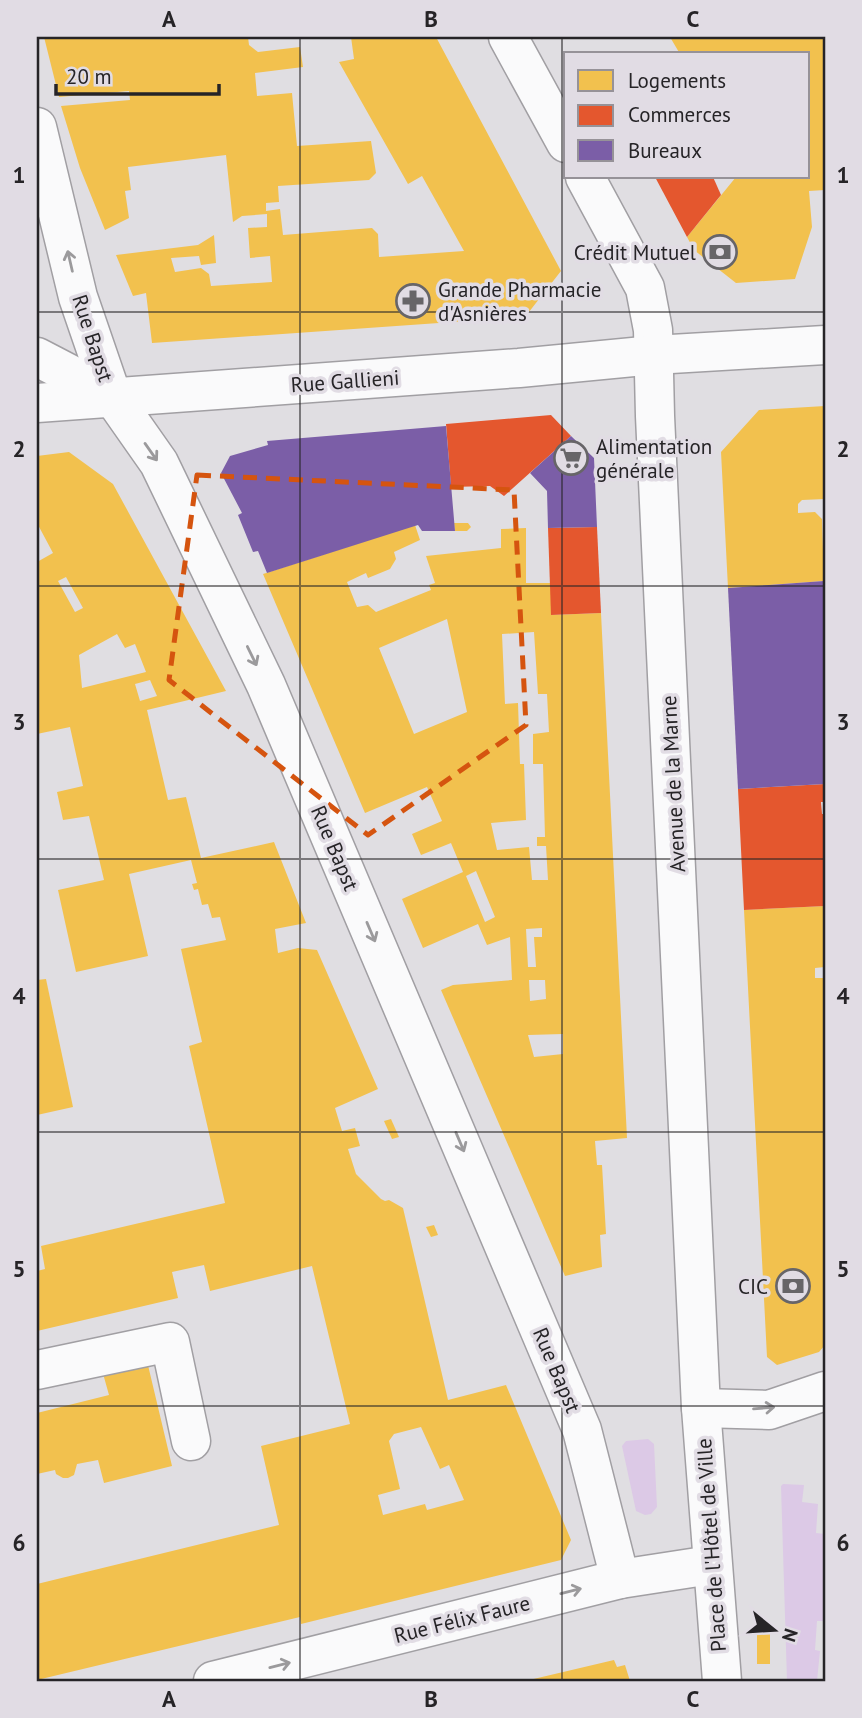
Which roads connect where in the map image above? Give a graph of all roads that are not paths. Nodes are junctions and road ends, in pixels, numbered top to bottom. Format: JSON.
{"nodes":[{"id":1,"x":508,"y":37,"type":"edge"},
{"id":2,"x":37,"y":127,"type":"edge"},
{"id":3,"x":564,"y":139,"type":"edge"},
{"id":4,"x":586,"y":178,"type":"edge"},
{"id":5,"x":825,"y":345,"type":"edge"},
{"id":6,"x":654,"y":355,"type":"junction"},
{"id":7,"x":37,"y":357,"type":"edge"},
{"id":8,"x":112,"y":396,"type":"junction"},
{"id":9,"x":37,"y":402,"type":"edge"},
{"id":10,"x":37,"y":1370,"type":"edge"},
{"id":11,"x":825,"y":1391,"type":"edge"},
{"id":12,"x":701,"y":1408,"type":"junction"},
{"id":13,"x":191,"y":1441,"type":"dead end"},
{"id":14,"x":712,"y":1565,"type":"junction"},
{"id":15,"x":620,"y":1579,"type":"junction"},
{"id":16,"x":213,"y":1681,"type":"edge"},
{"id":17,"x":722,"y":1681,"type":"edge"}],
"edges":[{"from":1,"to":3,"type":"main road"},
{"from":8,"to":2,"type":"main road","name":"Rue Bapst","one_way":true},
{"from":4,"to":6,"type":"main road","name":"Avenue de la Marne"},
{"from":5,"to":6,"type":"main road","name":"Rue Gallieni"},
{"from":6,"to":8,"type":"main road","name":"Rue Gallieni"},
{"from":6,"to":12,"type":"main road","name":"Avenue de la Marne"},
{"from":7,"to":8,"type":"main road"},
{"from":8,"to":9,"type":"main road","name":"Rue Gallieni"},
{"from":8,"to":15,"type":"main road","name":"Rue Bapst","one_way":true},
{"from":10,"to":13,"type":"main road"},
{"from":12,"to":11,"type":"main road","one_way":true},
{"from":12,"to":14,"type":"main road","name":"Place de l'Hôtel de Ville"},
{"from":14,"to":15,"type":"main road","name":"Rue Félix Faure"},
{"from":14,"to":17,"type":"main road","name":"Place de l'Hôtel de Ville"},
{"from":16,"to":15,"type":"main road","name":"Rue Félix Faure","one_way":true}]}
